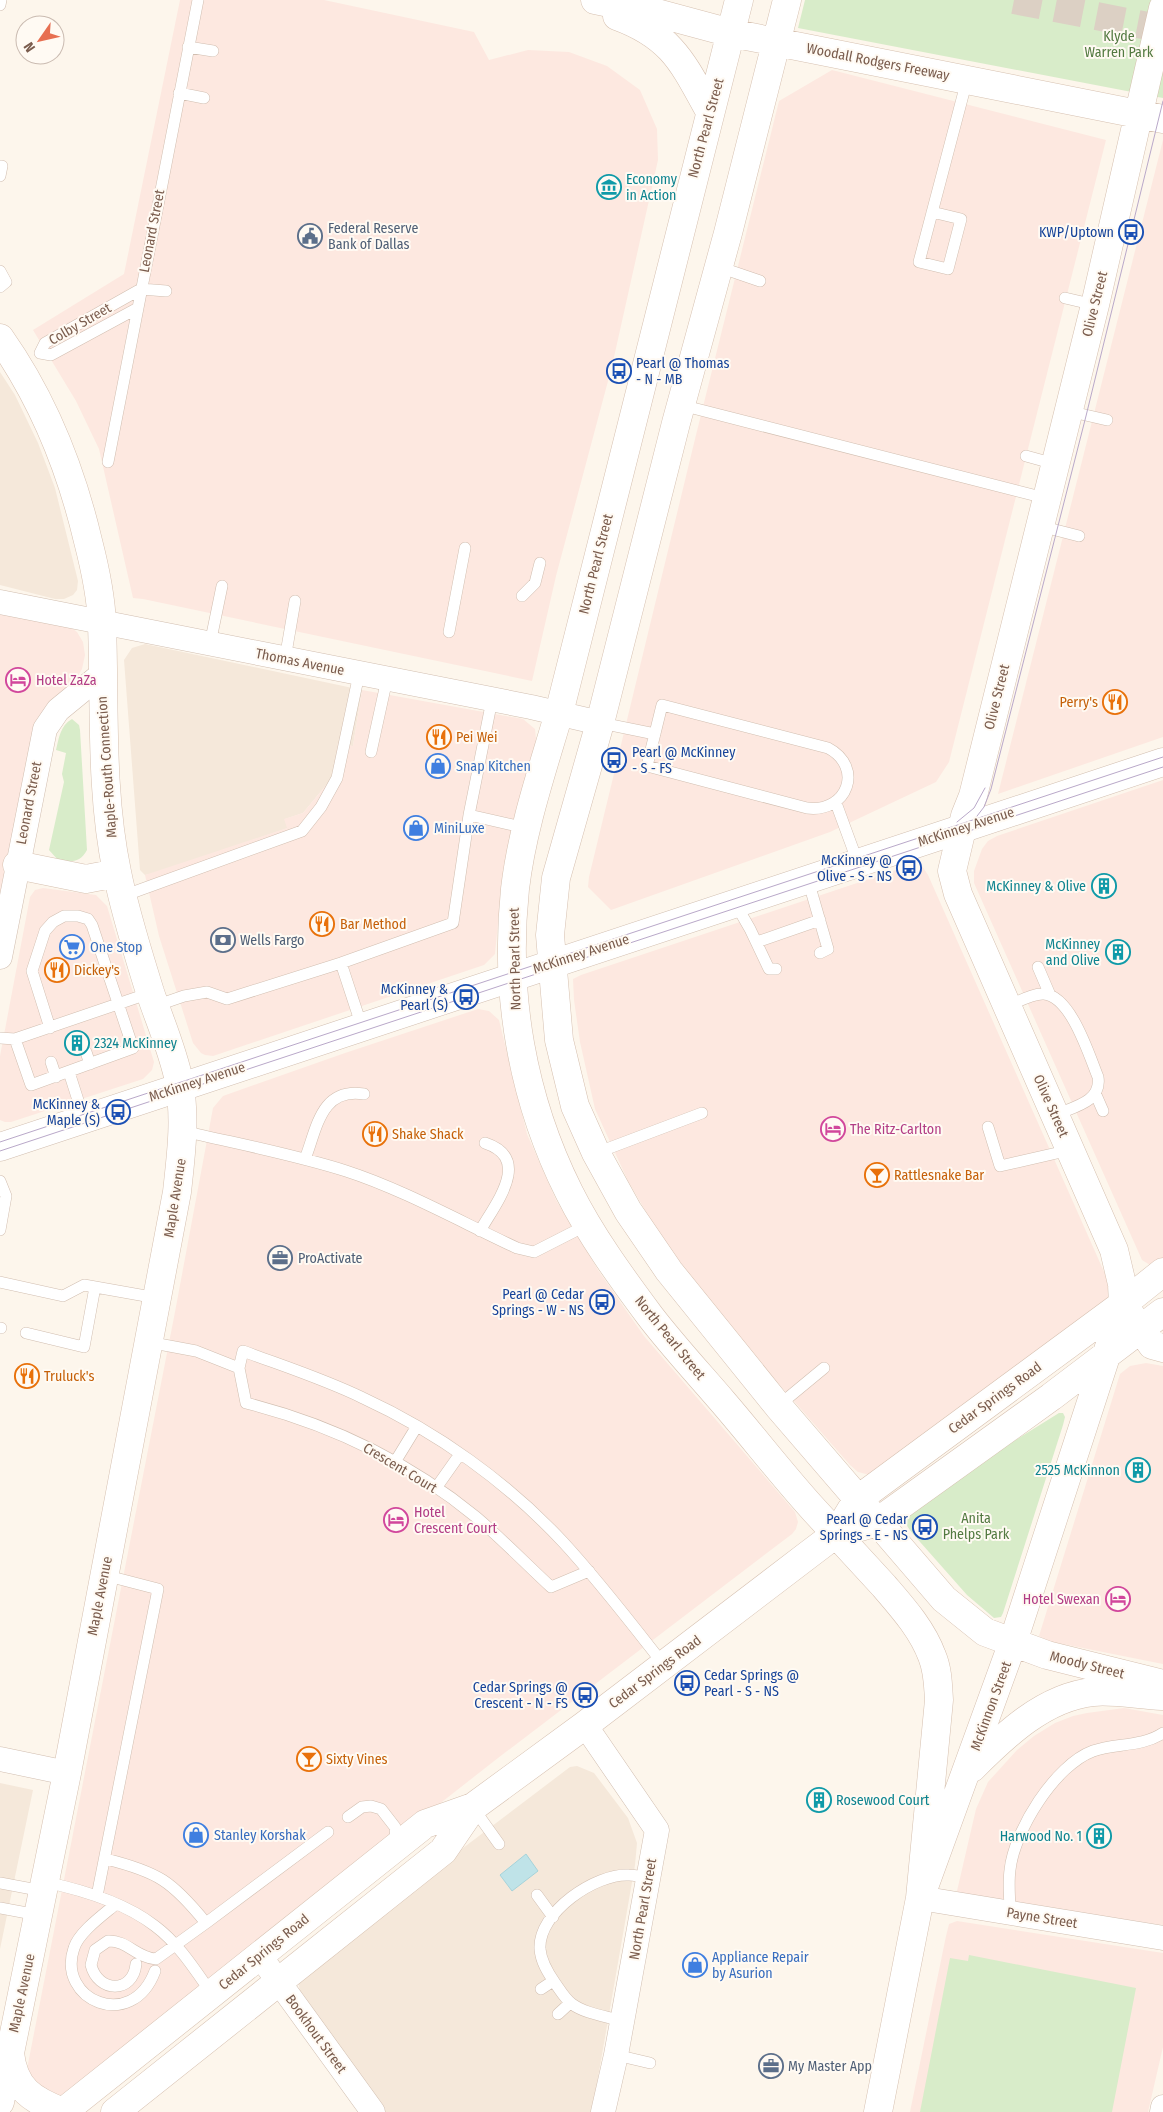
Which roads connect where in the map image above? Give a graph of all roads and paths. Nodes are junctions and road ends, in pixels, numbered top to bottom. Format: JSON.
{"nodes":[{"id":1,"x":1,"y":0,"type":"edge"},
{"id":2,"x":198,"y":0,"type":"edge"},
{"id":3,"x":594,"y":0,"type":"edge"},
{"id":4,"x":690,"y":0,"type":"edge"},
{"id":5,"x":739,"y":0,"type":"edge"},
{"id":6,"x":787,"y":0,"type":"edge"},
{"id":7,"x":0,"y":5,"type":"edge"},
{"id":8,"x":1163,"y":8,"type":"edge"},
{"id":9,"x":653,"y":12,"type":"junction"},
{"id":10,"x":731,"y":32,"type":"junction"},
{"id":11,"x":776,"y":42,"type":"junction"},
{"id":12,"x":188,"y":48,"type":"junction"},
{"id":13,"x":213,"y":51,"type":"dead end"},
{"id":14,"x":968,"y":80,"type":"junction"},
{"id":15,"x":179,"y":93,"type":"junction"},
{"id":16,"x":204,"y":98,"type":"dead end"},
{"id":17,"x":709,"y":110,"type":"junction"},
{"id":18,"x":1151,"y":117,"type":"edge"},
{"id":19,"x":0,"y":166,"type":"edge"},
{"id":20,"x":0,"y":176,"type":"edge"},
{"id":21,"x":932,"y":212,"type":"junction"},
{"id":22,"x":720,"y":266,"type":"junction"},
{"id":23,"x":0,"y":271,"type":"edge"},
{"id":24,"x":760,"y":281,"type":"dead end"},
{"id":25,"x":0,"y":287,"type":"edge"},
{"id":26,"x":141,"y":289,"type":"junction"},
{"id":27,"x":166,"y":291,"type":"dead end"},
{"id":28,"x":1065,"y":298,"type":"dead end"},
{"id":29,"x":1095,"y":305,"type":"junction"},
{"id":30,"x":136,"y":309,"type":"junction"},
{"id":31,"x":0,"y":338,"type":"edge"},
{"id":32,"x":30,"y":359,"type":"junction"},
{"id":33,"x":681,"y":405,"type":"junction"},
{"id":34,"x":1068,"y":411,"type":"junction"},
{"id":35,"x":1107,"y":420,"type":"dead end"},
{"id":36,"x":1026,"y":456,"type":"dead end"},
{"id":37,"x":108,"y":462,"type":"dead end"},
{"id":38,"x":1055,"y":464,"type":"junction"},
{"id":39,"x":1046,"y":498,"type":"junction"},
{"id":40,"x":1039,"y":525,"type":"junction"},
{"id":41,"x":1079,"y":536,"type":"dead end"},
{"id":42,"x":465,"y":548,"type":"dead end"},
{"id":43,"x":540,"y":563,"type":"dead end"},
{"id":44,"x":222,"y":586,"type":"dead end"},
{"id":45,"x":522,"y":596,"type":"dead end"},
{"id":46,"x":295,"y":600,"type":"dead end"},
{"id":47,"x":0,"y":602,"type":"edge"},
{"id":48,"x":102,"y":622,"type":"junction"},
{"id":49,"x":449,"y":632,"type":"dead end"},
{"id":50,"x":210,"y":644,"type":"junction"},
{"id":51,"x":285,"y":659,"type":"junction"},
{"id":52,"x":102,"y":674,"type":"junction"},
{"id":53,"x":359,"y":674,"type":"junction"},
{"id":54,"x":387,"y":679,"type":"junction"},
{"id":55,"x":492,"y":700,"type":"junction"},
{"id":56,"x":558,"y":713,"type":"junction"},
{"id":57,"x":600,"y":722,"type":"junction"},
{"id":58,"x":655,"y":734,"type":"junction"},
{"id":59,"x":371,"y":752,"type":"dead end"},
{"id":60,"x":1163,"y":762,"type":"edge"},
{"id":61,"x":836,"y":803,"type":"junction"},
{"id":62,"x":469,"y":815,"type":"junction"},
{"id":63,"x":526,"y":828,"type":"junction"},
{"id":64,"x":962,"y":828,"type":"junction"},
{"id":65,"x":858,"y":863,"type":"junction"},
{"id":66,"x":17,"y":866,"type":"junction"},
{"id":67,"x":808,"y":880,"type":"junction"},
{"id":68,"x":120,"y":884,"type":"junction"},
{"id":69,"x":735,"y":903,"type":"junction"},
{"id":70,"x":820,"y":920,"type":"junction"},
{"id":71,"x":757,"y":942,"type":"junction"},
{"id":72,"x":820,"y":953,"type":"dead end"},
{"id":73,"x":0,"y":957,"type":"edge"},
{"id":74,"x":341,"y":963,"type":"junction"},
{"id":75,"x":552,"y":963,"type":"junction"},
{"id":76,"x":1038,"y":967,"type":"dead end"},
{"id":77,"x":776,"y":969,"type":"dead end"},
{"id":78,"x":513,"y":976,"type":"junction"},
{"id":79,"x":1050,"y":995,"type":"junction"},
{"id":80,"x":153,"y":1000,"type":"junction"},
{"id":81,"x":119,"y":1004,"type":"junction"},
{"id":82,"x":1007,"y":1006,"type":"junction"},
{"id":83,"x":99,"y":1011,"type":"junction"},
{"id":84,"x":74,"y":1019,"type":"junction"},
{"id":85,"x":102,"y":1023,"type":"dead end"},
{"id":86,"x":362,"y":1027,"type":"junction"},
{"id":87,"x":78,"y":1031,"type":"dead end"},
{"id":88,"x":45,"y":1034,"type":"junction"},
{"id":89,"x":0,"y":1038,"type":"edge"},
{"id":90,"x":16,"y":1040,"type":"junction"},
{"id":91,"x":109,"y":1044,"type":"dead end"},
{"id":92,"x":86,"y":1052,"type":"dead end"},
{"id":93,"x":113,"y":1056,"type":"junction"},
{"id":94,"x":51,"y":1062,"type":"dead end"},
{"id":95,"x":90,"y":1064,"type":"junction"},
{"id":96,"x":69,"y":1072,"type":"junction"},
{"id":97,"x":56,"y":1077,"type":"junction"},
{"id":98,"x":180,"y":1087,"type":"junction"},
{"id":99,"x":364,"y":1094,"type":"dead end"},
{"id":100,"x":1096,"y":1094,"type":"junction"},
{"id":101,"x":1103,"y":1111,"type":"dead end"},
{"id":102,"x":702,"y":1113,"type":"dead end"},
{"id":103,"x":1055,"y":1115,"type":"junction"},
{"id":104,"x":84,"y":1119,"type":"junction"},
{"id":105,"x":988,"y":1127,"type":"dead end"},
{"id":106,"x":183,"y":1131,"type":"junction"},
{"id":107,"x":485,"y":1143,"type":"dead end"},
{"id":108,"x":0,"y":1147,"type":"edge"},
{"id":109,"x":1070,"y":1150,"type":"junction"},
{"id":110,"x":596,"y":1153,"type":"junction"},
{"id":111,"x":305,"y":1159,"type":"junction"},
{"id":112,"x":0,"y":1181,"type":"edge"},
{"id":113,"x":587,"y":1224,"type":"junction"},
{"id":114,"x":0,"y":1230,"type":"edge"},
{"id":115,"x":480,"y":1231,"type":"junction"},
{"id":116,"x":1163,"y":1272,"type":"edge"},
{"id":117,"x":0,"y":1282,"type":"edge"},
{"id":118,"x":95,"y":1287,"type":"junction"},
{"id":119,"x":157,"y":1298,"type":"junction"},
{"id":120,"x":1123,"y":1304,"type":"junction"},
{"id":121,"x":1163,"y":1312,"type":"edge"},
{"id":122,"x":26,"y":1333,"type":"dead end"},
{"id":123,"x":1152,"y":1341,"type":"edge"},
{"id":124,"x":148,"y":1342,"type":"junction"},
{"id":125,"x":1106,"y":1356,"type":"junction"},
{"id":126,"x":239,"y":1368,"type":"junction"},
{"id":127,"x":824,"y":1368,"type":"dead end"},
{"id":128,"x":778,"y":1406,"type":"junction"},
{"id":129,"x":417,"y":1426,"type":"junction"},
{"id":130,"x":460,"y":1454,"type":"junction"},
{"id":131,"x":395,"y":1462,"type":"junction"},
{"id":132,"x":436,"y":1488,"type":"junction"},
{"id":133,"x":858,"y":1500,"type":"junction"},
{"id":134,"x":877,"y":1522,"type":"junction"},
{"id":135,"x":836,"y":1533,"type":"junction"},
{"id":136,"x":589,"y":1571,"type":"junction"},
{"id":137,"x":104,"y":1575,"type":"junction"},
{"id":138,"x":1013,"y":1642,"type":"junction"},
{"id":139,"x":664,"y":1665,"type":"junction"},
{"id":140,"x":1163,"y":1684,"type":"edge"},
{"id":141,"x":1163,"y":1696,"type":"edge"},
{"id":142,"x":585,"y":1725,"type":"junction"},
{"id":143,"x":1163,"y":1733,"type":"edge"},
{"id":144,"x":0,"y":1759,"type":"edge"},
{"id":145,"x":67,"y":1773,"type":"junction"},
{"id":146,"x":967,"y":1774,"type":"junction"},
{"id":147,"x":472,"y":1807,"type":"junction"},
{"id":148,"x":348,"y":1818,"type":"dead end"},
{"id":149,"x":328,"y":1832,"type":"dead end"},
{"id":150,"x":499,"y":1844,"type":"dead end"},
{"id":151,"x":396,"y":1847,"type":"junction"},
{"id":152,"x":106,"y":1859,"type":"junction"},
{"id":153,"x":648,"y":1879,"type":"junction"},
{"id":154,"x":0,"y":1883,"type":"edge"},
{"id":155,"x":537,"y":1895,"type":"dead end"},
{"id":156,"x":42,"y":1896,"type":"junction"},
{"id":157,"x":97,"y":1896,"type":"junction"},
{"id":158,"x":920,"y":1898,"type":"junction"},
{"id":159,"x":116,"y":1904,"type":"junction"},
{"id":160,"x":0,"y":1908,"type":"edge"},
{"id":161,"x":1010,"y":1913,"type":"junction"},
{"id":162,"x":553,"y":1916,"type":"junction"},
{"id":163,"x":206,"y":1923,"type":"junction"},
{"id":164,"x":1163,"y":1938,"type":"edge"},
{"id":165,"x":176,"y":1946,"type":"junction"},
{"id":166,"x":260,"y":1956,"type":"junction"},
{"id":167,"x":136,"y":1964,"type":"dead end"},
{"id":168,"x":155,"y":1971,"type":"dead end"},
{"id":169,"x":553,"y":1981,"type":"junction"},
{"id":170,"x":279,"y":1982,"type":"junction"},
{"id":171,"x":541,"y":1989,"type":"dead end"},
{"id":172,"x":212,"y":1994,"type":"junction"},
{"id":173,"x":570,"y":2003,"type":"junction"},
{"id":174,"x":558,"y":2014,"type":"dead end"},
{"id":175,"x":231,"y":2020,"type":"junction"},
{"id":176,"x":622,"y":2020,"type":"junction"},
{"id":177,"x":10,"y":2054,"type":"junction"},
{"id":178,"x":616,"y":2055,"type":"junction"},
{"id":179,"x":650,"y":2063,"type":"dead end"},
{"id":180,"x":0,"y":2099,"type":"edge"},
{"id":181,"x":1163,"y":2107,"type":"edge"},
{"id":182,"x":63,"y":2112,"type":"edge"},
{"id":183,"x":115,"y":2112,"type":"edge"},
{"id":184,"x":373,"y":2112,"type":"edge"},
{"id":185,"x":603,"y":2112,"type":"edge"},
{"id":186,"x":878,"y":2112,"type":"edge"},
{"id":187,"x":1162,"y":2112,"type":"edge"}],
"edges":[{"from":1,"to":7,"type":"lane"},
{"from":2,"to":12,"type":"lane","name":"Leonard Street"},
{"from":3,"to":9,"type":"main road","name":"Woodall Rodgers Freeway"},
{"from":3,"to":17,"type":"main road"},
{"from":4,"to":9,"type":"main road"},
{"from":5,"to":10,"type":"main road","name":"North Pearl Street"},
{"from":6,"to":11,"type":"main road"},
{"from":8,"to":18,"type":"main road","name":"Olive Street"},
{"from":9,"to":10,"type":"main road","name":"Woodall Rodgers Freeway"},
{"from":10,"to":11,"type":"main road","name":"Woodall Rodgers Freeway"},
{"from":10,"to":17,"type":"main road","name":"North Pearl Street"},
{"from":11,"to":14,"type":"main road","name":"Woodall Rodgers Freeway"},
{"from":11,"to":22,"type":"main road"},
{"from":12,"to":13,"type":"lane"},
{"from":12,"to":15,"type":"lane","name":"Leonard Street"},
{"from":14,"to":18,"type":"main road","name":"Woodall Rodgers Freeway"},
{"from":14,"to":21,"type":"lane"},
{"from":15,"to":16,"type":"lane"},
{"from":15,"to":26,"type":"lane","name":"Leonard Street"},
{"from":17,"to":56,"type":"main road","name":"North Pearl Street"},
{"from":18,"to":29,"type":"main road","name":"Olive Street"},
{"from":19,"to":20,"type":"lane"},
{"from":21,"to":21,"type":"lane"},
{"from":22,"to":24,"type":"lane"},
{"from":22,"to":33,"type":"main road"},
{"from":23,"to":25,"type":"lane"},
{"from":26,"to":27,"type":"lane"},
{"from":26,"to":30,"type":"lane","name":"Leonard Street"},
{"from":26,"to":32,"type":"lane","name":"Colby Street"},
{"from":28,"to":29,"type":"lane"},
{"from":29,"to":34,"type":"main road","name":"Olive Street"},
{"from":30,"to":32,"type":"lane","name":"Colby Street"},
{"from":30,"to":37,"type":"lane","name":"Leonard Street"},
{"from":31,"to":32,"type":"main road","name":"Maple-Routh Connection"},
{"from":32,"to":48,"type":"main road","name":"Maple-Routh Connection"},
{"from":33,"to":39,"type":"lane"},
{"from":33,"to":57,"type":"main road"},
{"from":34,"to":35,"type":"lane"},
{"from":34,"to":38,"type":"main road","name":"Olive Street"},
{"from":36,"to":38,"type":"lane"},
{"from":38,"to":39,"type":"main road","name":"Olive Street"},
{"from":39,"to":40,"type":"main road","name":"Olive Street"},
{"from":40,"to":41,"type":"lane"},
{"from":40,"to":64,"type":"main road","name":"Olive Street"},
{"from":42,"to":49,"type":"lane"},
{"from":43,"to":45,"type":"lane"},
{"from":44,"to":50,"type":"lane"},
{"from":46,"to":51,"type":"lane"},
{"from":47,"to":48,"type":"street","name":"Thomas Avenue"},
{"from":48,"to":50,"type":"street","name":"Thomas Avenue"},
{"from":48,"to":52,"type":"main road","name":"Maple-Routh Connection"},
{"from":50,"to":51,"type":"street","name":"Thomas Avenue"},
{"from":51,"to":53,"type":"street","name":"Thomas Avenue"},
{"from":52,"to":66,"type":"street","name":"Leonard Street"},
{"from":52,"to":68,"type":"main road","name":"Maple-Routh Connection"},
{"from":53,"to":54,"type":"street","name":"Thomas Avenue"},
{"from":53,"to":68,"type":"lane"},
{"from":54,"to":55,"type":"street","name":"Thomas Avenue"},
{"from":54,"to":59,"type":"lane"},
{"from":55,"to":56,"type":"street","name":"Thomas Avenue"},
{"from":55,"to":62,"type":"lane"},
{"from":56,"to":57,"type":"street","name":"Thomas Avenue"},
{"from":56,"to":63,"type":"main road","name":"North Pearl Street"},
{"from":57,"to":58,"type":"lane"},
{"from":57,"to":75,"type":"main road"},
{"from":58,"to":61,"type":"lane"},
{"from":58,"to":61,"type":"lane"},
{"from":60,"to":64,"type":"main road","name":"McKinney Avenue"},
{"from":61,"to":65,"type":"lane"},
{"from":62,"to":63,"type":"lane"},
{"from":62,"to":74,"type":"lane"},
{"from":63,"to":78,"type":"main road","name":"North Pearl Street"},
{"from":64,"to":65,"type":"main road","name":"McKinney Avenue"},
{"from":64,"to":82,"type":"main road","name":"Olive Street"},
{"from":65,"to":67,"type":"main road","name":"McKinney Avenue"},
{"from":66,"to":68,"type":"main road"},
{"from":66,"to":73,"type":"street","name":"Leonard Street"},
{"from":67,"to":69,"type":"main road","name":"McKinney Avenue"},
{"from":67,"to":70,"type":"lane"},
{"from":68,"to":80,"type":"main road","name":"Maple-Routh Connection"},
{"from":69,"to":71,"type":"lane"},
{"from":69,"to":75,"type":"main road","name":"McKinney Avenue"},
{"from":70,"to":71,"type":"lane"},
{"from":70,"to":72,"type":"lane"},
{"from":71,"to":77,"type":"lane"},
{"from":74,"to":80,"type":"lane"},
{"from":74,"to":86,"type":"lane"},
{"from":75,"to":78,"type":"main road","name":"McKinney Avenue"},
{"from":75,"to":110,"type":"main road"},
{"from":76,"to":79,"type":"lane"},
{"from":78,"to":86,"type":"main road","name":"McKinney Avenue"},
{"from":78,"to":113,"type":"main road","name":"North Pearl Street"},
{"from":79,"to":82,"type":"lane"},
{"from":79,"to":100,"type":"lane"},
{"from":80,"to":81,"type":"lane"},
{"from":80,"to":98,"type":"main road","name":"Maple-Routh Connection"},
{"from":81,"to":83,"type":"lane"},
{"from":81,"to":88,"type":"lane"},
{"from":81,"to":93,"type":"lane"},
{"from":82,"to":103,"type":"main road","name":"Olive Street"},
{"from":83,"to":84,"type":"lane"},
{"from":83,"to":85,"type":"lane"},
{"from":84,"to":87,"type":"lane"},
{"from":84,"to":88,"type":"lane"},
{"from":86,"to":98,"type":"main road","name":"McKinney Avenue"},
{"from":88,"to":90,"type":"lane"},
{"from":89,"to":90,"type":"lane"},
{"from":90,"to":97,"type":"lane"},
{"from":91,"to":93,"type":"lane"},
{"from":92,"to":95,"type":"lane"},
{"from":93,"to":95,"type":"lane"},
{"from":94,"to":97,"type":"lane"},
{"from":95,"to":96,"type":"lane"},
{"from":96,"to":97,"type":"lane"},
{"from":96,"to":104,"type":"lane"},
{"from":98,"to":104,"type":"main road","name":"McKinney Avenue"},
{"from":98,"to":106,"type":"main road","name":"Maple Avenue"},
{"from":99,"to":111,"type":"lane"},
{"from":100,"to":101,"type":"lane"},
{"from":100,"to":103,"type":"lane"},
{"from":102,"to":110,"type":"lane"},
{"from":103,"to":109,"type":"main road","name":"Olive Street"},
{"from":104,"to":108,"type":"main road","name":"McKinney Avenue"},
{"from":105,"to":109,"type":"lane"},
{"from":106,"to":111,"type":"lane"},
{"from":106,"to":119,"type":"main road","name":"Maple Avenue"},
{"from":107,"to":115,"type":"lane"},
{"from":109,"to":120,"type":"main road","name":"Olive Street"},
{"from":110,"to":128,"type":"main road"},
{"from":111,"to":115,"type":"lane"},
{"from":112,"to":114,"type":"lane"},
{"from":113,"to":115,"type":"lane"},
{"from":113,"to":135,"type":"main road","name":"North Pearl Street"},
{"from":116,"to":120,"type":"main road","name":"Cedar Springs Road"},
{"from":117,"to":118,"type":"lane"},
{"from":118,"to":119,"type":"lane"},
{"from":118,"to":122,"type":"lane"},
{"from":119,"to":124,"type":"main road","name":"Maple Avenue"},
{"from":120,"to":123,"type":"main road"},
{"from":120,"to":125,"type":"main road","name":"McKinnon Street"},
{"from":120,"to":133,"type":"main road","name":"Cedar Springs Road"},
{"from":121,"to":123,"type":"main road","name":"Cedar Springs Road"},
{"from":123,"to":125,"type":"main road","name":"Cedar Springs Road"},
{"from":124,"to":126,"type":"lane"},
{"from":124,"to":137,"type":"main road","name":"Maple Avenue"},
{"from":125,"to":134,"type":"main road","name":"Cedar Springs Road"},
{"from":125,"to":138,"type":"main road","name":"McKinnon Street"},
{"from":126,"to":129,"type":"lane"},
{"from":126,"to":131,"type":"lane","name":"Crescent Court"},
{"from":127,"to":128,"type":"lane"},
{"from":128,"to":133,"type":"main road"},
{"from":129,"to":130,"type":"lane"},
{"from":129,"to":131,"type":"lane"},
{"from":130,"to":132,"type":"lane"},
{"from":130,"to":136,"type":"lane"},
{"from":131,"to":132,"type":"lane","name":"Crescent Court"},
{"from":132,"to":136,"type":"lane","name":"Crescent Court"},
{"from":133,"to":134,"type":"main road"},
{"from":133,"to":135,"type":"main road","name":"Cedar Springs Road"},
{"from":134,"to":135,"type":"main road","name":"Cedar Springs Road"},
{"from":134,"to":138,"type":"main road"},
{"from":135,"to":139,"type":"main road","name":"Cedar Springs Road"},
{"from":135,"to":158,"type":"main road","name":"North Pearl Street"},
{"from":136,"to":139,"type":"lane"},
{"from":137,"to":145,"type":"main road","name":"Maple Avenue"},
{"from":137,"to":152,"type":"lane"},
{"from":138,"to":140,"type":"main road","name":"Moody Street"},
{"from":138,"to":146,"type":"main road","name":"McKinnon Street"},
{"from":139,"to":142,"type":"main road","name":"Cedar Springs Road"},
{"from":141,"to":146,"type":"main road"},
{"from":142,"to":147,"type":"main road","name":"Cedar Springs Road"},
{"from":142,"to":153,"type":"street","name":"North Pearl Street"},
{"from":143,"to":161,"type":"lane"},
{"from":144,"to":145,"type":"street"},
{"from":145,"to":156,"type":"main road","name":"Maple Avenue"},
{"from":146,"to":158,"type":"main road","name":"McKinnon Street"},
{"from":147,"to":150,"type":"lane"},
{"from":147,"to":151,"type":"main road","name":"Cedar Springs Road"},
{"from":147,"to":170,"type":"main road","name":"Cedar Springs Road"},
{"from":148,"to":151,"type":"lane"},
{"from":149,"to":163,"type":"lane"},
{"from":151,"to":166,"type":"main road","name":"Cedar Springs Road"},
{"from":152,"to":157,"type":"lane"},
{"from":152,"to":163,"type":"lane"},
{"from":153,"to":162,"type":"lane"},
{"from":153,"to":176,"type":"street","name":"North Pearl Street"},
{"from":154,"to":156,"type":"lane"},
{"from":155,"to":162,"type":"lane"},
{"from":156,"to":157,"type":"lane"},
{"from":156,"to":160,"type":"lane"},
{"from":156,"to":177,"type":"main road","name":"Maple Avenue"},
{"from":157,"to":159,"type":"lane"},
{"from":158,"to":161,"type":"street","name":"Payne Street"},
{"from":158,"to":186,"type":"main road","name":"McKinnon Street"},
{"from":159,"to":165,"type":"lane"},
{"from":159,"to":168,"type":"lane"},
{"from":161,"to":164,"type":"street","name":"Payne Street"},
{"from":162,"to":169,"type":"lane"},
{"from":163,"to":165,"type":"lane"},
{"from":165,"to":167,"type":"lane"},
{"from":165,"to":172,"type":"lane"},
{"from":166,"to":170,"type":"street","name":"Bookhout Street"},
{"from":166,"to":172,"type":"main road","name":"Cedar Springs Road"},
{"from":169,"to":171,"type":"lane"},
{"from":169,"to":173,"type":"lane"},
{"from":170,"to":175,"type":"main road","name":"Cedar Springs Road"},
{"from":170,"to":184,"type":"street","name":"Bookhout Street"},
{"from":172,"to":175,"type":"main road"},
{"from":172,"to":182,"type":"main road","name":"Cedar Springs Road"},
{"from":173,"to":174,"type":"lane"},
{"from":173,"to":176,"type":"lane"},
{"from":175,"to":183,"type":"main road","name":"Cedar Springs Road"},
{"from":176,"to":178,"type":"street","name":"North Pearl Street"},
{"from":177,"to":180,"type":"main road","name":"Maple Avenue"},
{"from":177,"to":182,"type":"main road"},
{"from":178,"to":179,"type":"lane"},
{"from":178,"to":185,"type":"street","name":"North Pearl Street"},
{"from":181,"to":187,"type":"street"}]}
